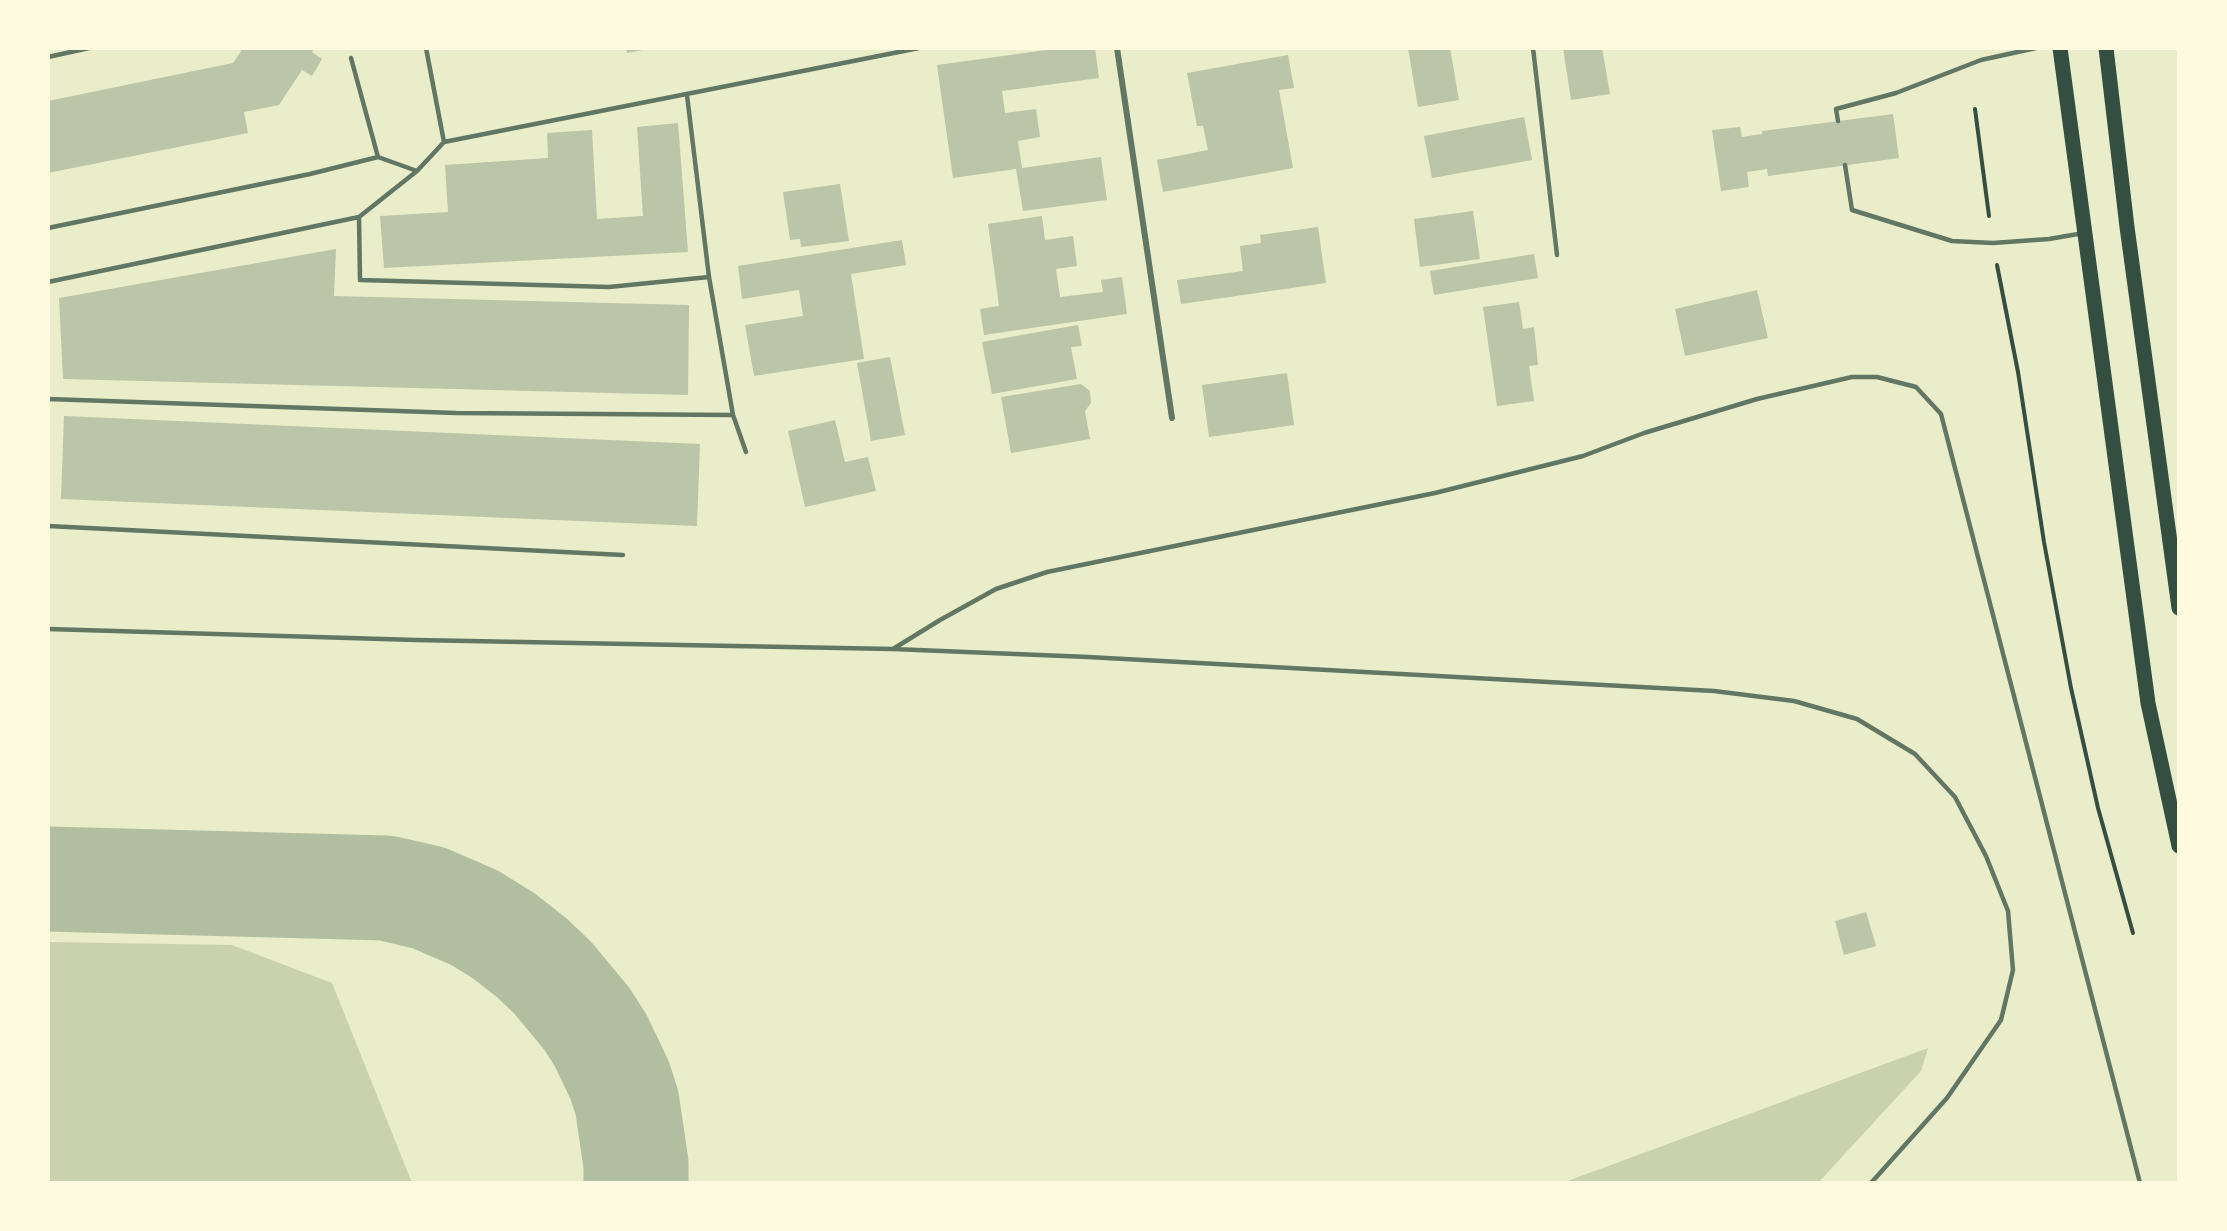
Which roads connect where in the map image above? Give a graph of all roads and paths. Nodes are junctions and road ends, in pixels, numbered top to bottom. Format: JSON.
{"nodes":[{"id":1,"x":89,"y":48,"type":"edge"},
{"id":2,"x":426,"y":48,"type":"edge"},
{"id":3,"x":919,"y":48,"type":"edge"},
{"id":4,"x":1117,"y":48,"type":"edge"},
{"id":5,"x":1533,"y":48,"type":"edge"},
{"id":6,"x":2036,"y":48,"type":"edge"},
{"id":7,"x":2060,"y":48,"type":"edge"},
{"id":8,"x":2106,"y":48,"type":"edge"},
{"id":9,"x":48,"y":57,"type":"edge"},
{"id":10,"x":351,"y":58,"type":"dead end"},
{"id":11,"x":687,"y":95,"type":"junction"},
{"id":12,"x":1974,"y":110,"type":"dead end"},
{"id":13,"x":1838,"y":121,"type":"dead end"},
{"id":14,"x":444,"y":142,"type":"junction"},
{"id":15,"x":378,"y":157,"type":"junction"},
{"id":16,"x":1845,"y":165,"type":"dead end"},
{"id":17,"x":417,"y":171,"type":"junction"},
{"id":18,"x":1989,"y":216,"type":"dead end"},
{"id":19,"x":359,"y":217,"type":"junction"},
{"id":20,"x":48,"y":228,"type":"edge"},
{"id":21,"x":2084,"y":233,"type":"junction"},
{"id":22,"x":1557,"y":255,"type":"dead end"},
{"id":23,"x":1997,"y":265,"type":"dead end"},
{"id":24,"x":709,"y":277,"type":"junction"},
{"id":25,"x":48,"y":282,"type":"edge"},
{"id":26,"x":48,"y":398,"type":"edge"},
{"id":27,"x":48,"y":404,"type":"edge"},
{"id":28,"x":733,"y":415,"type":"junction"},
{"id":29,"x":1172,"y":418,"type":"dead end"},
{"id":30,"x":746,"y":452,"type":"dead end"},
{"id":31,"x":48,"y":526,"type":"edge"},
{"id":32,"x":622,"y":555,"type":"dead end"},
{"id":33,"x":2179,"y":608,"type":"edge"},
{"id":34,"x":48,"y":629,"type":"edge"},
{"id":35,"x":893,"y":649,"type":"junction"},
{"id":36,"x":2179,"y":846,"type":"edge"},
{"id":37,"x":2133,"y":933,"type":"dead end"},
{"id":38,"x":1871,"y":1183,"type":"edge"},
{"id":39,"x":2140,"y":1183,"type":"edge"}],
"edges":[{"from":1,"to":9,"type":"lane"},
{"from":2,"to":14,"type":"lane"},
{"from":3,"to":11,"type":"lane"},
{"from":4,"to":29,"type":"street"},
{"from":5,"to":22,"type":"lane"},
{"from":6,"to":13,"type":"lane"},
{"from":7,"to":21,"type":"main road"},
{"from":8,"to":33,"type":"main road"},
{"from":10,"to":15,"type":"lane"},
{"from":11,"to":14,"type":"lane"},
{"from":11,"to":24,"type":"lane"},
{"from":12,"to":18,"type":"path"},
{"from":14,"to":17,"type":"lane"},
{"from":15,"to":17,"type":"lane"},
{"from":15,"to":20,"type":"lane"},
{"from":16,"to":21,"type":"lane"},
{"from":17,"to":19,"type":"lane"},
{"from":19,"to":24,"type":"lane"},
{"from":19,"to":25,"type":"lane"},
{"from":21,"to":36,"type":"main road"},
{"from":23,"to":37,"type":"path"},
{"from":24,"to":28,"type":"lane"},
{"from":26,"to":27,"type":"lane"},
{"from":26,"to":28,"type":"lane"},
{"from":28,"to":30,"type":"lane"},
{"from":31,"to":32,"type":"lane"},
{"from":34,"to":35,"type":"lane"},
{"from":35,"to":38,"type":"lane"},
{"from":35,"to":39,"type":"lane"}]}
